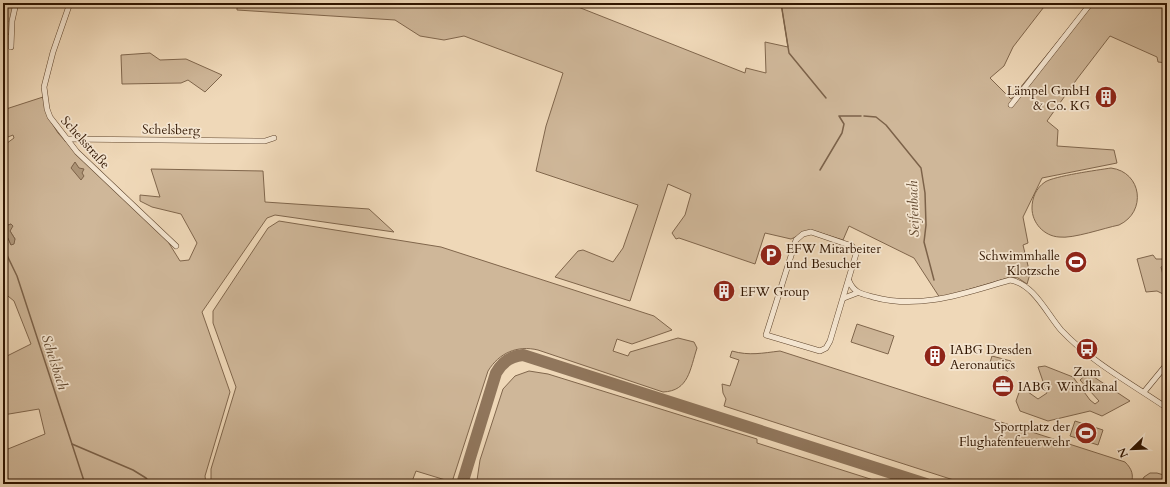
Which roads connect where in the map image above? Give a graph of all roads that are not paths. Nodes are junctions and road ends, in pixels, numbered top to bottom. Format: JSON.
{"nodes":[{"id":1,"x":16,"y":3,"type":"edge"},
{"id":2,"x":70,"y":3,"type":"edge"},
{"id":3,"x":1091,"y":3,"type":"edge"},
{"id":4,"x":11,"y":47,"type":"dead end"},
{"id":5,"x":1011,"y":105,"type":"dead end"},
{"id":6,"x":274,"y":138,"type":"dead end"},
{"id":7,"x":67,"y":139,"type":"junction"},
{"id":8,"x":176,"y":246,"type":"dead end"},
{"id":9,"x":849,"y":281,"type":"junction"},
{"id":10,"x":858,"y":293,"type":"junction"},
{"id":11,"x":1167,"y":294,"type":"edge"},
{"id":12,"x":844,"y":298,"type":"junction"},
{"id":13,"x":1167,"y":313,"type":"edge"},
{"id":14,"x":1167,"y":364,"type":"edge"},
{"id":15,"x":1144,"y":392,"type":"junction"},
{"id":16,"x":1167,"y":408,"type":"edge"}],
"edges":[{"from":1,"to":4,"type":"street"},
{"from":2,"to":7,"type":"street","name":"Schelsstraße"},
{"from":3,"to":5,"type":"street"},
{"from":6,"to":7,"type":"street","name":"Schelsberg"},
{"from":7,"to":8,"type":"street","name":"Schelsstraße"},
{"from":9,"to":10,"type":"street"},
{"from":9,"to":12,"type":"street"},
{"from":9,"to":12,"type":"street"},
{"from":10,"to":12,"type":"street"},
{"from":10,"to":15,"type":"street"},
{"from":11,"to":13,"type":"street"},
{"from":14,"to":15,"type":"street"},
{"from":15,"to":16,"type":"street"}]}
